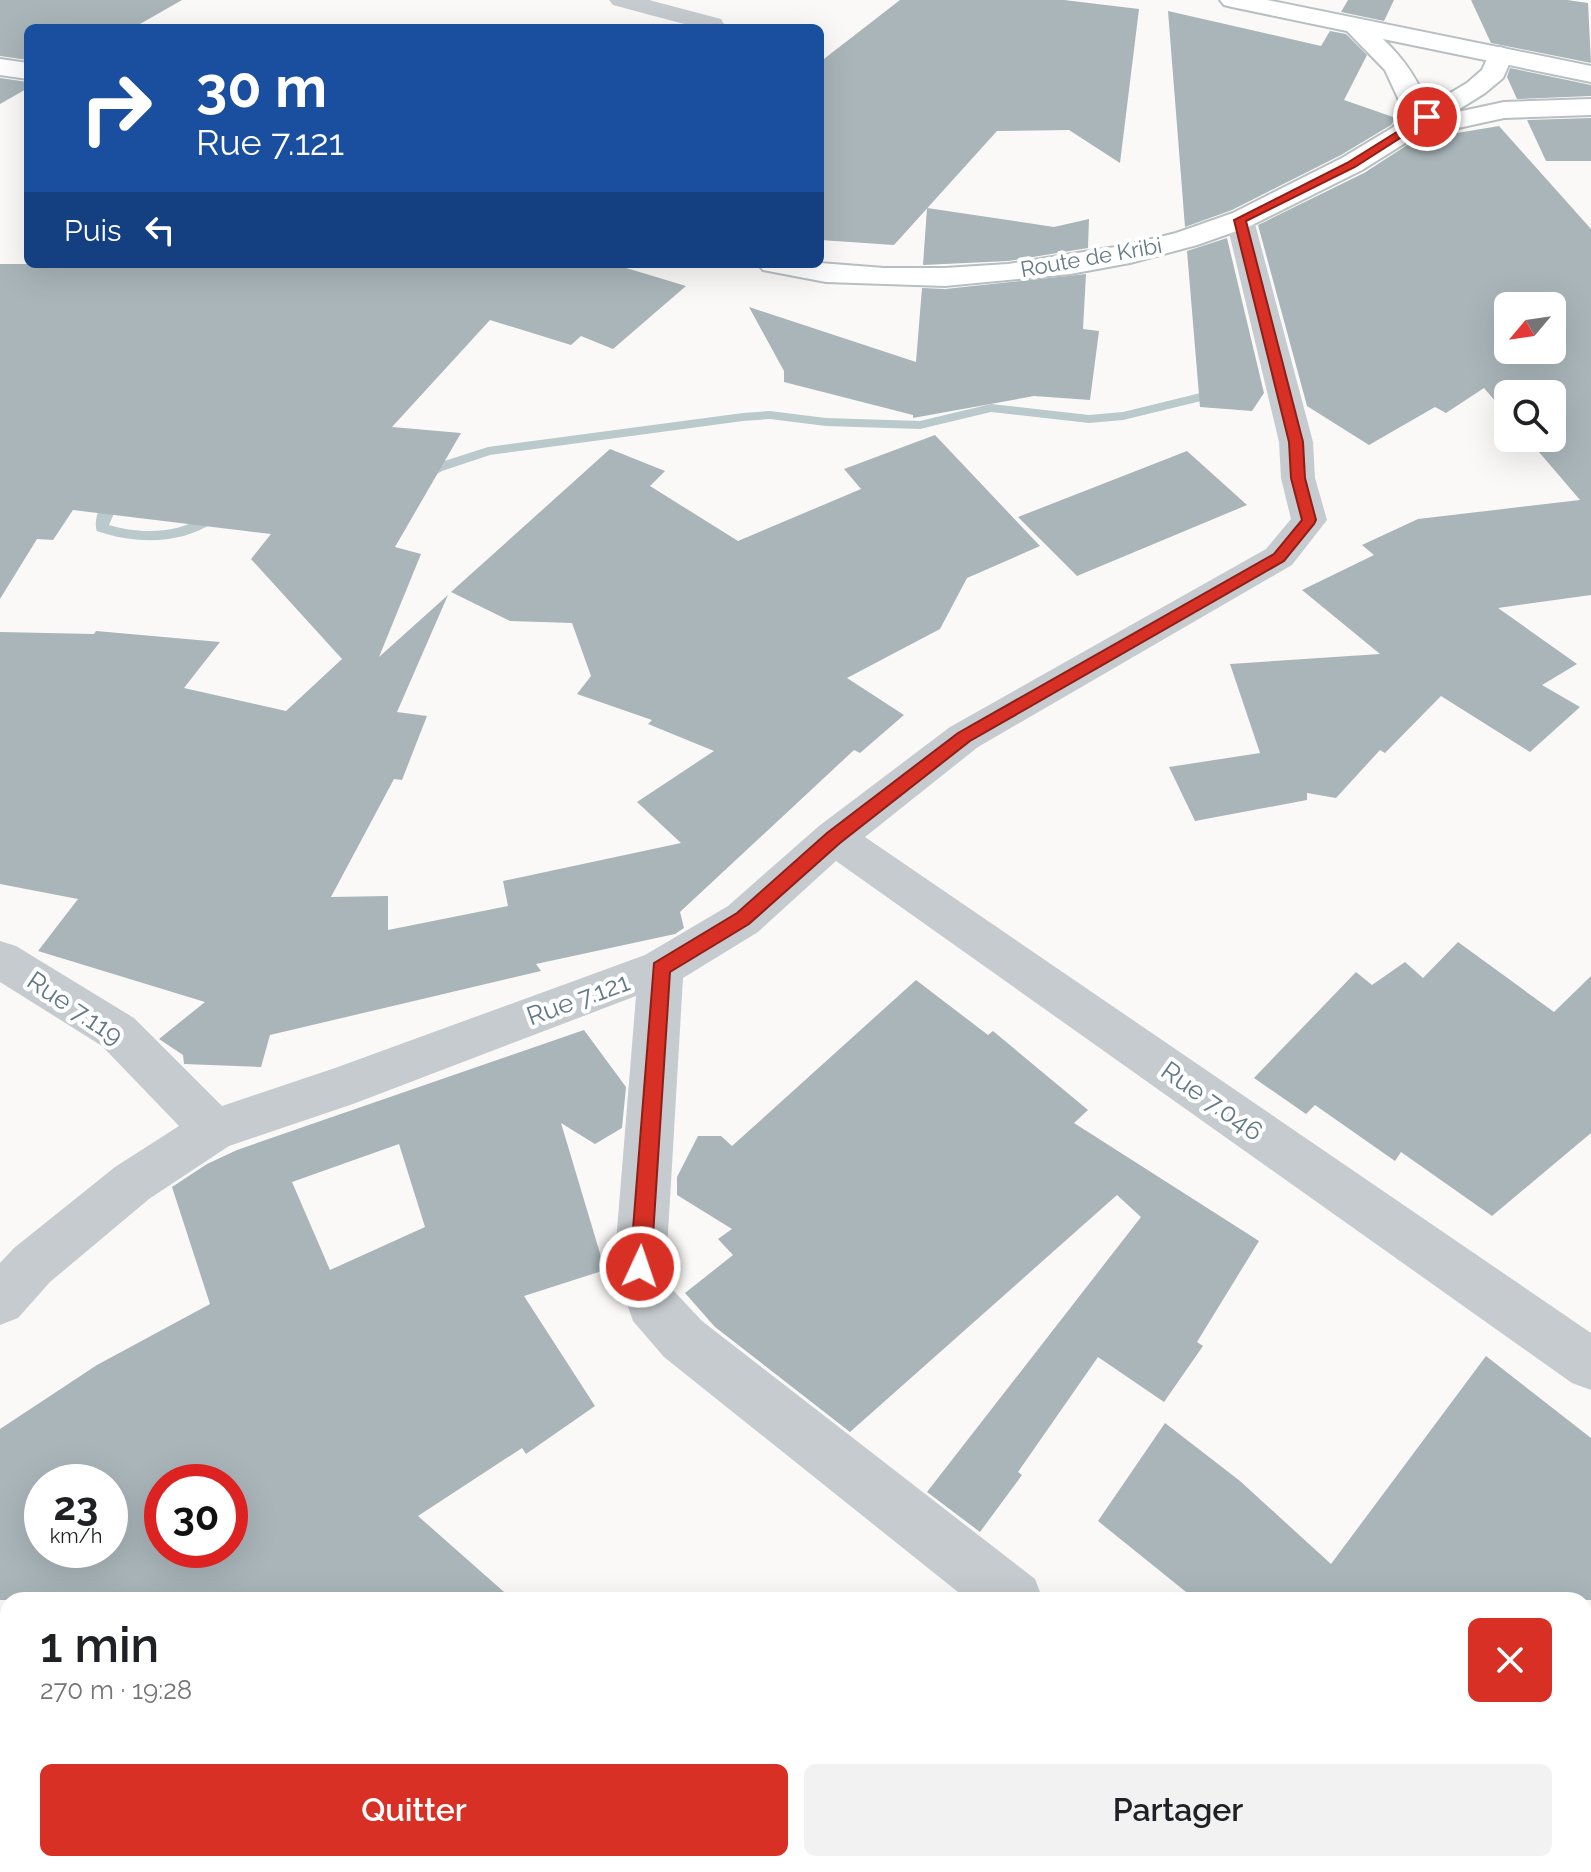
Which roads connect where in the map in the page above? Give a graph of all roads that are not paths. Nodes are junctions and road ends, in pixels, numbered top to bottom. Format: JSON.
{"nodes":[{"id":1,"x":621,"y":0,"type":"edge"},
{"id":2,"x":1232,"y":0,"type":"edge"},
{"id":3,"x":712,"y":24,"type":"dead end"},
{"id":4,"x":1357,"y":28,"type":"junction"},
{"id":5,"x":1500,"y":55,"type":"junction"},
{"id":6,"x":0,"y":67,"type":"edge"},
{"id":7,"x":24,"y":70,"type":"edge"},
{"id":8,"x":1591,"y":74,"type":"edge"},
{"id":9,"x":1591,"y":107,"type":"edge"},
{"id":10,"x":1403,"y":132,"type":"junction"},
{"id":11,"x":1240,"y":220,"type":"junction"},
{"id":12,"x":791,"y":268,"type":"edge"},
{"id":13,"x":834,"y":838,"type":"junction"},
{"id":14,"x":0,"y":959,"type":"edge"},
{"id":15,"x":661,"y":968,"type":"junction"},
{"id":16,"x":214,"y":1130,"type":"junction"},
{"id":17,"x":0,"y":1300,"type":"edge"},
{"id":18,"x":1591,"y":1364,"type":"edge"},
{"id":19,"x":1004,"y":1592,"type":"edge"}],
"edges":[{"from":1,"to":3,"type":"street"},
{"from":2,"to":4,"type":"main road"},
{"from":4,"to":5,"type":"main road"},
{"from":4,"to":10,"type":"main road"},
{"from":5,"to":8,"type":"main road"},
{"from":5,"to":10,"type":"main road","name":"Route de Kribi"},
{"from":6,"to":7,"type":"main road"},
{"from":9,"to":10,"type":"main road"},
{"from":10,"to":11,"type":"main road","name":"Route de Kribi"},
{"from":11,"to":12,"type":"main road","name":"Route de Kribi"},
{"from":11,"to":13,"type":"street","name":"Rue 7.121"},
{"from":13,"to":15,"type":"street","name":"Rue 7.121"},
{"from":13,"to":18,"type":"street","name":"Rue 7.046"},
{"from":14,"to":16,"type":"street","name":"Rue 7.119"},
{"from":15,"to":16,"type":"street","name":"Rue 7.121"},
{"from":15,"to":19,"type":"street"},
{"from":16,"to":17,"type":"street","name":"Rue 7.121"}]}
